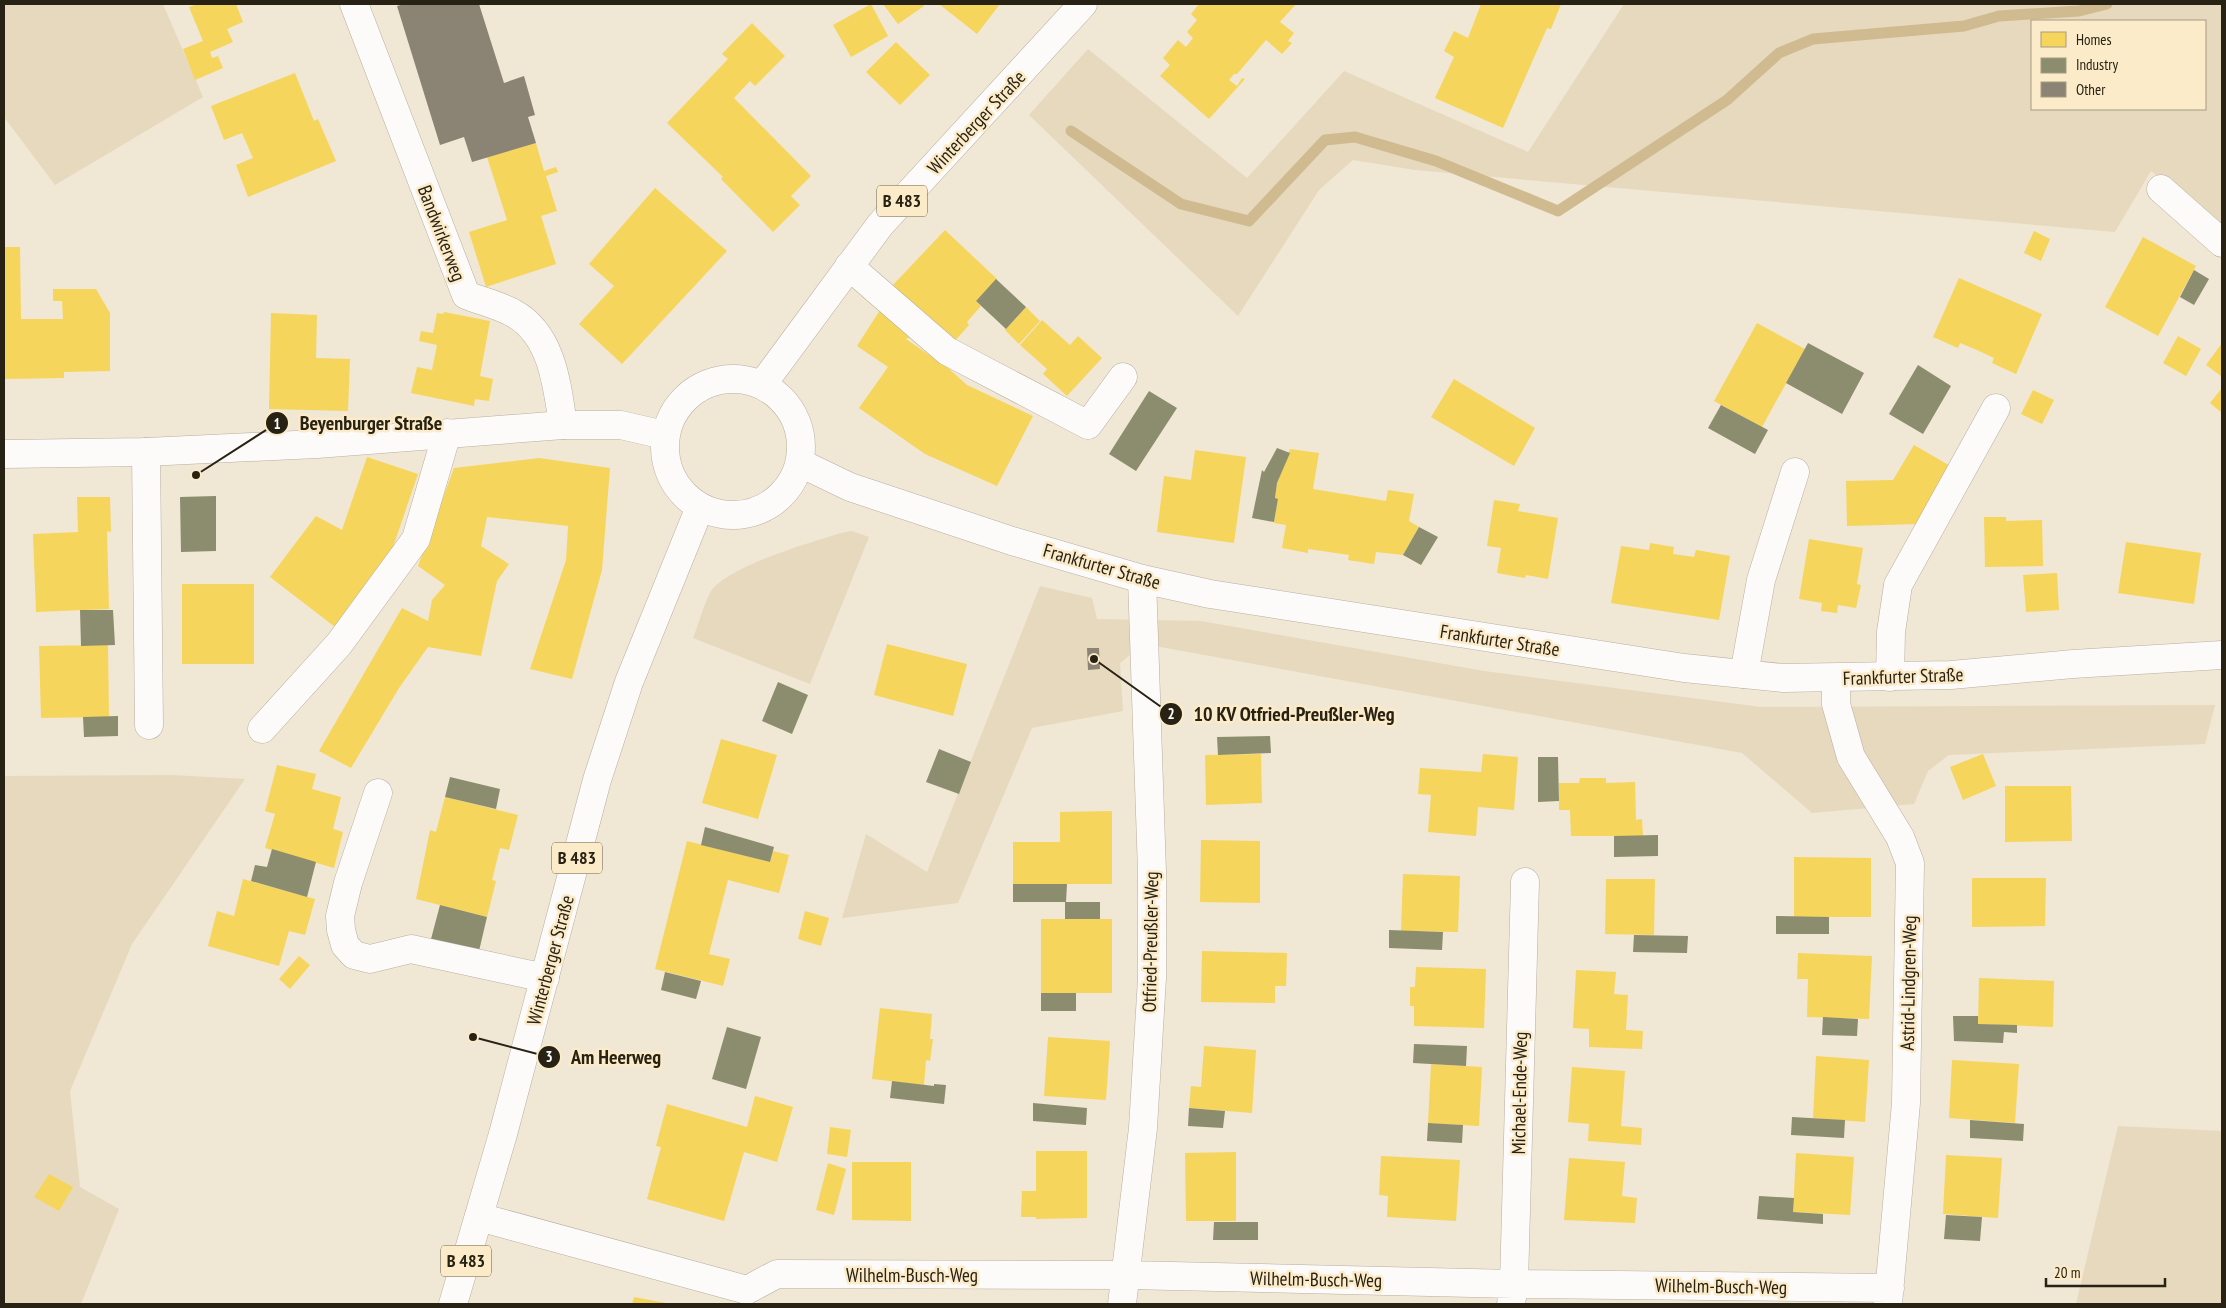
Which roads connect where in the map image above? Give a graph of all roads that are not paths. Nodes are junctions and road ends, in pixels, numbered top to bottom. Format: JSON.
{"nodes":[{"id":1,"x":354,"y":4,"type":"edge"},
{"id":2,"x":1083,"y":4,"type":"edge"},
{"id":3,"x":2161,"y":189,"type":"dead end"},
{"id":4,"x":2222,"y":243,"type":"edge"},
{"id":5,"x":849,"y":266,"type":"junction"},
{"id":6,"x":1123,"y":377,"type":"dead end"},
{"id":7,"x":762,"y":385,"type":"junction"},
{"id":8,"x":1996,"y":408,"type":"dead end"},
{"id":9,"x":563,"y":425,"type":"junction"},
{"id":10,"x":447,"y":434,"type":"junction"},
{"id":11,"x":664,"y":435,"type":"junction"},
{"id":12,"x":146,"y":452,"type":"junction"},
{"id":13,"x":4,"y":454,"type":"edge"},
{"id":14,"x":800,"y":462,"type":"junction"},
{"id":15,"x":1795,"y":472,"type":"dead end"},
{"id":16,"x":700,"y":507,"type":"junction"},
{"id":17,"x":1142,"y":579,"type":"junction"},
{"id":18,"x":2222,"y":655,"type":"edge"},
{"id":19,"x":1744,"y":674,"type":"junction"},
{"id":20,"x":1890,"y":677,"type":"junction"},
{"id":21,"x":1836,"y":678,"type":"junction"},
{"id":22,"x":149,"y":725,"type":"dead end"},
{"id":23,"x":262,"y":730,"type":"dead end"},
{"id":24,"x":378,"y":793,"type":"dead end"},
{"id":25,"x":1525,"y":882,"type":"dead end"},
{"id":26,"x":545,"y":978,"type":"junction"},
{"id":27,"x":480,"y":1217,"type":"junction"},
{"id":28,"x":1127,"y":1274,"type":"junction"},
{"id":29,"x":1513,"y":1294,"type":"edge"},
{"id":30,"x":1889,"y":1296,"type":"edge"},
{"id":31,"x":745,"y":1297,"type":"edge"},
{"id":32,"x":453,"y":1304,"type":"edge"},
{"id":33,"x":1122,"y":1304,"type":"edge"}],
"edges":[{"from":1,"to":9,"type":"main road","name":"Bandwirkerweg"},
{"from":2,"to":5,"type":"main road","name":"Winterberger Straße","number":"B 483"},
{"from":3,"to":4,"type":"main road"},
{"from":5,"to":6,"type":"main road"},
{"from":5,"to":7,"type":"main road","name":"Winterberger Straße","number":"B 483"},
{"from":7,"to":11,"type":"main road"},
{"from":7,"to":14,"type":"main road"},
{"from":8,"to":20,"type":"main road"},
{"from":9,"to":10,"type":"main road"},
{"from":9,"to":11,"type":"main road"},
{"from":10,"to":12,"type":"main road"},
{"from":10,"to":23,"type":"main road"},
{"from":11,"to":16,"type":"main road"},
{"from":12,"to":13,"type":"main road"},
{"from":12,"to":22,"type":"main road"},
{"from":14,"to":16,"type":"main road"},
{"from":14,"to":17,"type":"main road","name":"Frankfurter Straße"},
{"from":15,"to":19,"type":"main road"},
{"from":16,"to":26,"type":"main road","name":"Winterberger Straße","number":"B 483"},
{"from":17,"to":19,"type":"main road","name":"Frankfurter Straße"},
{"from":17,"to":28,"type":"main road","name":"Otfried-Preußler-Weg"},
{"from":18,"to":20,"type":"main road","name":"Frankfurter Straße"},
{"from":19,"to":21,"type":"main road","name":"Frankfurter Straße"},
{"from":20,"to":21,"type":"main road","name":"Frankfurter Straße"},
{"from":21,"to":30,"type":"main road","name":"Astrid-Lindgren-Weg"},
{"from":24,"to":26,"type":"main road"},
{"from":25,"to":29,"type":"main road","name":"Michael-Ende-Weg"},
{"from":26,"to":27,"type":"main road","name":"Winterberger Straße","number":"B 483"},
{"from":27,"to":31,"type":"main road"},
{"from":27,"to":32,"type":"main road","name":"Winterberger Straße","number":"B 483"},
{"from":28,"to":29,"type":"main road","name":"Wilhelm-Busch-Weg"},
{"from":28,"to":31,"type":"main road","name":"Wilhelm-Busch-Weg"},
{"from":28,"to":33,"type":"main road","name":"Otfried-Preußler-Weg"},
{"from":29,"to":30,"type":"main road","name":"Wilhelm-Busch-Weg"}]}
